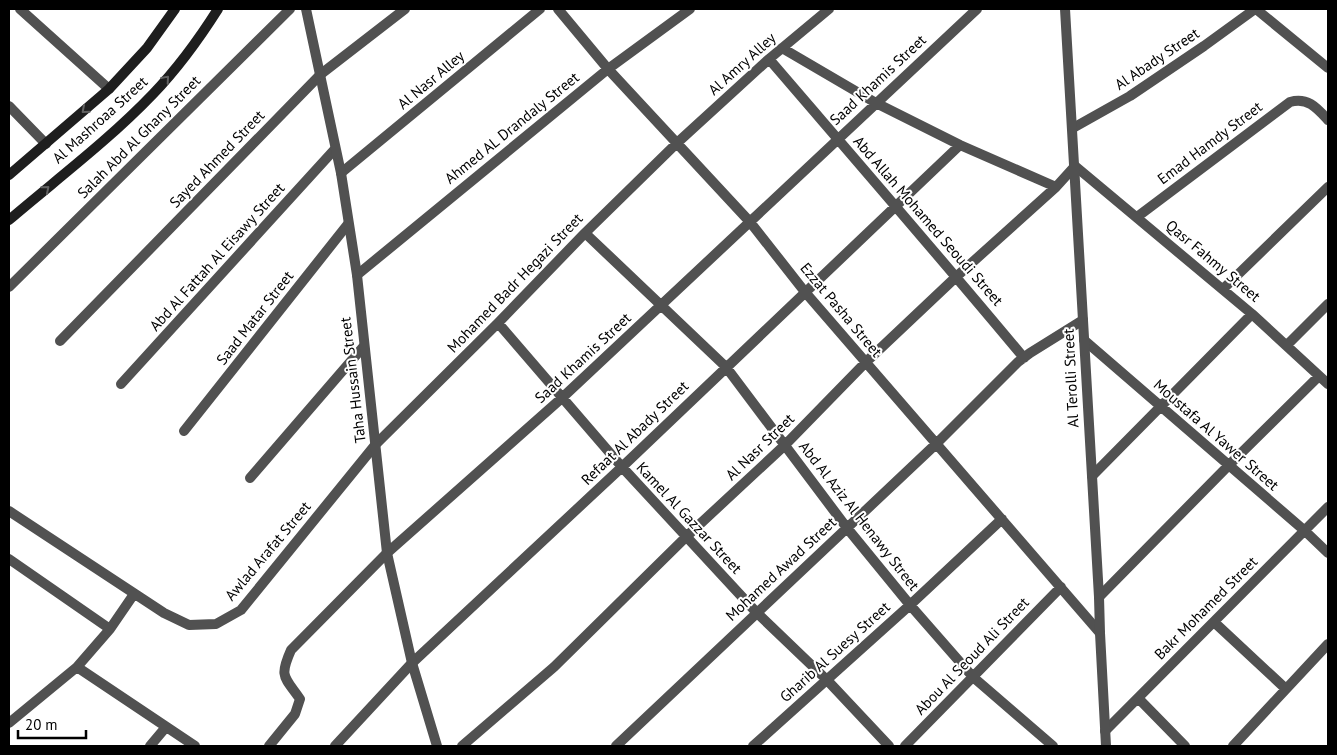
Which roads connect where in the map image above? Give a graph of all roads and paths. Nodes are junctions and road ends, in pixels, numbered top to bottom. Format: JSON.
{"nodes":[{"id":1,"x":20,"y":9,"type":"edge"},
{"id":2,"x":175,"y":9,"type":"edge"},
{"id":3,"x":218,"y":9,"type":"edge"},
{"id":4,"x":290,"y":9,"type":"edge"},
{"id":5,"x":306,"y":9,"type":"edge"},
{"id":6,"x":405,"y":9,"type":"edge"},
{"id":7,"x":540,"y":9,"type":"edge"},
{"id":8,"x":558,"y":9,"type":"edge"},
{"id":9,"x":690,"y":9,"type":"edge"},
{"id":10,"x":829,"y":9,"type":"edge"},
{"id":11,"x":977,"y":9,"type":"edge"},
{"id":12,"x":1065,"y":9,"type":"edge"},
{"id":13,"x":1255,"y":9,"type":"edge"},
{"id":14,"x":782,"y":48,"type":"junction"},
{"id":15,"x":769,"y":59,"type":"junction"},
{"id":16,"x":1328,"y":68,"type":"edge"},
{"id":17,"x":608,"y":69,"type":"junction"},
{"id":18,"x":321,"y":74,"type":"junction"},
{"id":19,"x":109,"y":89,"type":"junction"},
{"id":20,"x":876,"y":103,"type":"junction"},
{"id":21,"x":9,"y":106,"type":"edge"},
{"id":22,"x":1328,"y":120,"type":"edge"},
{"id":23,"x":1072,"y":128,"type":"junction"},
{"id":24,"x":838,"y":139,"type":"junction"},
{"id":25,"x":677,"y":143,"type":"junction"},
{"id":26,"x":46,"y":144,"type":"junction"},
{"id":27,"x":960,"y":146,"type":"junction"},
{"id":28,"x":335,"y":149,"type":"junction"},
{"id":29,"x":1075,"y":166,"type":"junction"},
{"id":30,"x":341,"y":173,"type":"junction"},
{"id":31,"x":9,"y":175,"type":"edge"},
{"id":32,"x":1056,"y":187,"type":"junction"},
{"id":33,"x":1328,"y":187,"type":"edge"},
{"id":34,"x":895,"y":207,"type":"junction"},
{"id":35,"x":1137,"y":217,"type":"junction"},
{"id":36,"x":9,"y":220,"type":"edge"},
{"id":37,"x":750,"y":222,"type":"junction"},
{"id":38,"x":348,"y":224,"type":"junction"},
{"id":39,"x":585,"y":233,"type":"junction"},
{"id":40,"x":357,"y":274,"type":"junction"},
{"id":41,"x":956,"y":276,"type":"junction"},
{"id":42,"x":9,"y":287,"type":"edge"},
{"id":43,"x":1223,"y":289,"type":"junction"},
{"id":44,"x":805,"y":292,"type":"junction"},
{"id":45,"x":1328,"y":304,"type":"edge"},
{"id":46,"x":662,"y":305,"type":"junction"},
{"id":47,"x":1252,"y":314,"type":"junction"},
{"id":48,"x":1083,"y":320,"type":"junction"},
{"id":49,"x":498,"y":323,"type":"junction"},
{"id":50,"x":1084,"y":340,"type":"junction"},
{"id":51,"x":60,"y":341,"type":"dead end"},
{"id":52,"x":1287,"y":345,"type":"junction"},
{"id":53,"x":364,"y":346,"type":"junction"},
{"id":54,"x":1024,"y":358,"type":"junction"},
{"id":55,"x":866,"y":362,"type":"junction"},
{"id":56,"x":726,"y":367,"type":"junction"},
{"id":57,"x":1319,"y":376,"type":"junction"},
{"id":58,"x":121,"y":384,"type":"dead end"},
{"id":59,"x":1328,"y":384,"type":"edge"},
{"id":60,"x":563,"y":397,"type":"junction"},
{"id":61,"x":1161,"y":407,"type":"junction"},
{"id":62,"x":184,"y":431,"type":"dead end"},
{"id":63,"x":376,"y":444,"type":"junction"},
{"id":64,"x":936,"y":444,"type":"junction"},
{"id":65,"x":785,"y":445,"type":"junction"},
{"id":66,"x":1229,"y":465,"type":"junction"},
{"id":67,"x":622,"y":468,"type":"junction"},
{"id":68,"x":1092,"y":476,"type":"junction"},
{"id":69,"x":250,"y":478,"type":"dead end"},
{"id":70,"x":1328,"y":507,"type":"edge"},
{"id":71,"x":9,"y":511,"type":"edge"},
{"id":72,"x":1002,"y":518,"type":"junction"},
{"id":73,"x":847,"y":528,"type":"junction"},
{"id":74,"x":1305,"y":531,"type":"junction"},
{"id":75,"x":687,"y":536,"type":"junction"},
{"id":76,"x":387,"y":553,"type":"junction"},
{"id":77,"x":1328,"y":553,"type":"edge"},
{"id":78,"x":9,"y":559,"type":"edge"},
{"id":79,"x":1060,"y":587,"type":"junction"},
{"id":80,"x":134,"y":594,"type":"junction"},
{"id":81,"x":1099,"y":598,"type":"junction"},
{"id":82,"x":910,"y":605,"type":"junction"},
{"id":83,"x":756,"y":613,"type":"junction"},
{"id":84,"x":1214,"y":622,"type":"junction"},
{"id":85,"x":110,"y":629,"type":"junction"},
{"id":86,"x":1100,"y":633,"type":"junction"},
{"id":87,"x":1328,"y":644,"type":"edge"},
{"id":88,"x":412,"y":664,"type":"junction"},
{"id":89,"x":77,"y":667,"type":"junction"},
{"id":90,"x":973,"y":677,"type":"junction"},
{"id":91,"x":826,"y":680,"type":"junction"},
{"id":92,"x":1286,"y":689,"type":"junction"},
{"id":93,"x":1138,"y":698,"type":"junction"},
{"id":94,"x":9,"y":723,"type":"edge"},
{"id":95,"x":166,"y":727,"type":"junction"},
{"id":96,"x":1105,"y":731,"type":"junction"},
{"id":97,"x":150,"y":746,"type":"edge"},
{"id":98,"x":195,"y":746,"type":"edge"},
{"id":99,"x":269,"y":746,"type":"edge"},
{"id":100,"x":335,"y":746,"type":"edge"},
{"id":101,"x":437,"y":746,"type":"edge"},
{"id":102,"x":462,"y":746,"type":"edge"},
{"id":103,"x":616,"y":746,"type":"edge"},
{"id":104,"x":753,"y":746,"type":"edge"},
{"id":105,"x":889,"y":746,"type":"edge"},
{"id":106,"x":905,"y":746,"type":"edge"},
{"id":107,"x":1053,"y":746,"type":"edge"},
{"id":108,"x":1106,"y":746,"type":"edge"},
{"id":109,"x":1186,"y":746,"type":"edge"},
{"id":110,"x":1233,"y":746,"type":"edge"}],
"edges":[{"from":1,"to":19,"type":"street"},
{"from":2,"to":19,"type":"main road","name":"Al Mashroaa Street"},
{"from":36,"to":3,"type":"main road","name":"Al Mashroaa Street","one_way":true},
{"from":4,"to":42,"type":"street","name":"Salah Abd Al Ghany Street"},
{"from":5,"to":18,"type":"street","name":"Taha Hussain Street"},
{"from":6,"to":18,"type":"street","name":"Sayed Ahmed Street"},
{"from":7,"to":30,"type":"street","name":"Al Nasr Alley"},
{"from":8,"to":17,"type":"street","name":"Ezzat Pasha Street"},
{"from":9,"to":17,"type":"street","name":"Ahmed AL Drandaly Street"},
{"from":10,"to":14,"type":"street","name":"Al Amry Alley"},
{"from":11,"to":20,"type":"street","name":"Saad Khamis Street"},
{"from":12,"to":23,"type":"street","name":"Al Terolli Street"},
{"from":13,"to":16,"type":"street"},
{"from":13,"to":23,"type":"street","name":"Al Abady Street"},
{"from":14,"to":15,"type":"street","name":"Al Amry Alley"},
{"from":14,"to":20,"type":"street"},
{"from":15,"to":24,"type":"street","name":"Abd Allah Mohamed Seoudi Street"},
{"from":15,"to":25,"type":"street","name":"Al Amry Alley"},
{"from":17,"to":25,"type":"street","name":"Ezzat Pasha Street"},
{"from":17,"to":40,"type":"street","name":"Ahmed AL Drandaly Street"},
{"from":18,"to":28,"type":"street","name":"Taha Hussain Street"},
{"from":18,"to":51,"type":"street","name":"Sayed Ahmed Street"},
{"from":19,"to":26,"type":"main road","name":"Al Mashroaa Street","one_way":true},
{"from":20,"to":24,"type":"street","name":"Saad Khamis Street"},
{"from":20,"to":27,"type":"street"},
{"from":21,"to":26,"type":"street"},
{"from":22,"to":35,"type":"street","name":"Emad Hamdy Street"},
{"from":23,"to":29,"type":"street","name":"Al Terolli Street"},
{"from":24,"to":34,"type":"street","name":"Abd Allah Mohamed Seoudi Street"},
{"from":24,"to":37,"type":"street","name":"Saad Khamis Street"},
{"from":25,"to":37,"type":"street","name":"Ezzat Pasha Street"},
{"from":25,"to":39,"type":"street","name":"Mohamed Badr Hegazi Street"},
{"from":26,"to":31,"type":"main road","name":"Al Mashroaa Street"},
{"from":27,"to":32,"type":"street"},
{"from":27,"to":34,"type":"street","name":"Refaat Al Abady Street"},
{"from":28,"to":30,"type":"street","name":"Taha Hussain Street"},
{"from":28,"to":58,"type":"street","name":"Abd Al Fattah Al Eisawy Street"},
{"from":29,"to":32,"type":"street","name":"Al Nasr Street"},
{"from":29,"to":35,"type":"street","name":"Qasr Fahmy Street"},
{"from":29,"to":48,"type":"street","name":"Al Terolli Street"},
{"from":30,"to":38,"type":"street","name":"Taha Hussain Street"},
{"from":32,"to":41,"type":"street","name":"Al Nasr Street"},
{"from":33,"to":43,"type":"street"},
{"from":34,"to":41,"type":"street","name":"Abd Allah Mohamed Seoudi Street"},
{"from":34,"to":44,"type":"street","name":"Refaat Al Abady Street"},
{"from":35,"to":43,"type":"street","name":"Qasr Fahmy Street"},
{"from":37,"to":44,"type":"street","name":"Ezzat Pasha Street"},
{"from":37,"to":46,"type":"street","name":"Saad Khamis Street"},
{"from":38,"to":40,"type":"street","name":"Taha Hussain Street"},
{"from":38,"to":62,"type":"street","name":"Saad Matar Street"},
{"from":39,"to":46,"type":"street","name":"Abd Al Aziz Al Henawy Street"},
{"from":39,"to":49,"type":"street","name":"Mohamed Badr Hegazi Street"},
{"from":40,"to":53,"type":"street","name":"Taha Hussain Street"},
{"from":41,"to":54,"type":"street","name":"Abd Allah Mohamed Seoudi Street"},
{"from":41,"to":55,"type":"street","name":"Al Nasr Street"},
{"from":43,"to":47,"type":"street","name":"Qasr Fahmy Street"},
{"from":44,"to":55,"type":"street","name":"Ezzat Pasha Street"},
{"from":44,"to":56,"type":"street","name":"Refaat Al Abady Street"},
{"from":45,"to":52,"type":"street"},
{"from":46,"to":56,"type":"street","name":"Abd Al Aziz Al Henawy Street"},
{"from":46,"to":60,"type":"street","name":"Saad Khamis Street"},
{"from":47,"to":52,"type":"street","name":"Qasr Fahmy Street"},
{"from":47,"to":61,"type":"street"},
{"from":48,"to":50,"type":"street","name":"Al Terolli Street"},
{"from":48,"to":54,"type":"street","name":"Mohamed Awad Street"},
{"from":49,"to":60,"type":"street","name":"Kamel Al Gazzar Street"},
{"from":49,"to":63,"type":"street","name":"Mohamed Badr Hegazi Street"},
{"from":50,"to":61,"type":"street","name":"Moustafa Al Yawer Street"},
{"from":50,"to":68,"type":"street","name":"Al Terolli Street"},
{"from":52,"to":57,"type":"street","name":"Qasr Fahmy Street"},
{"from":53,"to":63,"type":"street","name":"Taha Hussain Street"},
{"from":53,"to":69,"type":"street"},
{"from":54,"to":64,"type":"street","name":"Mohamed Awad Street"},
{"from":55,"to":64,"type":"street","name":"Ezzat Pasha Street"},
{"from":55,"to":65,"type":"street","name":"Al Nasr Street"},
{"from":56,"to":65,"type":"street","name":"Abd Al Aziz Al Henawy Street"},
{"from":56,"to":67,"type":"street","name":"Refaat Al Abady Street"},
{"from":57,"to":59,"type":"street","name":"Qasr Fahmy Street"},
{"from":57,"to":66,"type":"street"},
{"from":60,"to":67,"type":"street","name":"Kamel Al Gazzar Street"},
{"from":60,"to":76,"type":"street","name":"Saad Khamis Street"},
{"from":61,"to":66,"type":"street","name":"Moustafa Al Yawer Street"},
{"from":61,"to":68,"type":"street"},
{"from":63,"to":76,"type":"street","name":"Taha Hussain Street"},
{"from":63,"to":80,"type":"street","name":"Awlad Arafat Street"},
{"from":64,"to":72,"type":"street","name":"Ezzat Pasha Street"},
{"from":64,"to":73,"type":"street","name":"Mohamed Awad Street"},
{"from":65,"to":73,"type":"street","name":"Abd Al Aziz Al Henawy Street"},
{"from":65,"to":75,"type":"street","name":"Al Nasr Street"},
{"from":66,"to":74,"type":"street","name":"Moustafa Al Yawer Street"},
{"from":66,"to":81,"type":"street"},
{"from":67,"to":75,"type":"street","name":"Kamel Al Gazzar Street"},
{"from":67,"to":88,"type":"street","name":"Refaat Al Abady Street"},
{"from":68,"to":81,"type":"street","name":"Al Terolli Street"},
{"from":70,"to":74,"type":"street","name":"Bakr Mohamed Street"},
{"from":71,"to":80,"type":"street","name":"Awlad Arafat Street"},
{"from":72,"to":79,"type":"street","name":"Ezzat Pasha Street"},
{"from":72,"to":82,"type":"street","name":"Gharib Al Suesy Street"},
{"from":73,"to":82,"type":"street","name":"Abd Al Aziz Al Henawy Street"},
{"from":73,"to":83,"type":"street","name":"Mohamed Awad Street"},
{"from":74,"to":77,"type":"street","name":"Moustafa Al Yawer Street"},
{"from":74,"to":84,"type":"street","name":"Bakr Mohamed Street"},
{"from":75,"to":83,"type":"street","name":"Kamel Al Gazzar Street"},
{"from":75,"to":102,"type":"street","name":"Al Nasr Street"},
{"from":76,"to":88,"type":"street","name":"Taha Hussain Street"},
{"from":76,"to":99,"type":"street","name":"Saad Khamis Street"},
{"from":78,"to":85,"type":"street"},
{"from":79,"to":86,"type":"street","name":"Ezzat Pasha Street"},
{"from":79,"to":90,"type":"street","name":"Abou Al Seoud Ali Street"},
{"from":80,"to":85,"type":"street"},
{"from":81,"to":86,"type":"street","name":"Al Terolli Street"},
{"from":82,"to":90,"type":"street","name":"Abd Al Aziz Al Henawy Street"},
{"from":82,"to":91,"type":"street","name":"Gharib Al Suesy Street"},
{"from":83,"to":91,"type":"street","name":"Kamel Al Gazzar Street"},
{"from":83,"to":103,"type":"street","name":"Mohamed Awad Street"},
{"from":84,"to":92,"type":"street"},
{"from":84,"to":93,"type":"street","name":"Bakr Mohamed Street"},
{"from":85,"to":89,"type":"street"},
{"from":86,"to":96,"type":"street","name":"Al Terolli Street"},
{"from":87,"to":92,"type":"street"},
{"from":88,"to":100,"type":"street","name":"Refaat Al Abady Street"},
{"from":88,"to":101,"type":"street","name":"Taha Hussain Street"},
{"from":89,"to":94,"type":"street"},
{"from":89,"to":95,"type":"street"},
{"from":90,"to":106,"type":"street","name":"Abou Al Seoud Ali Street"},
{"from":90,"to":107,"type":"street","name":"Abd Al Aziz Al Henawy Street"},
{"from":91,"to":104,"type":"street","name":"Gharib Al Suesy Street"},
{"from":91,"to":105,"type":"street","name":"Kamel Al Gazzar Street"},
{"from":92,"to":110,"type":"street"},
{"from":93,"to":96,"type":"street","name":"Bakr Mohamed Street"},
{"from":93,"to":109,"type":"street"},
{"from":95,"to":97,"type":"street"},
{"from":95,"to":98,"type":"street"},
{"from":96,"to":108,"type":"street","name":"Al Terolli Street"}]}
